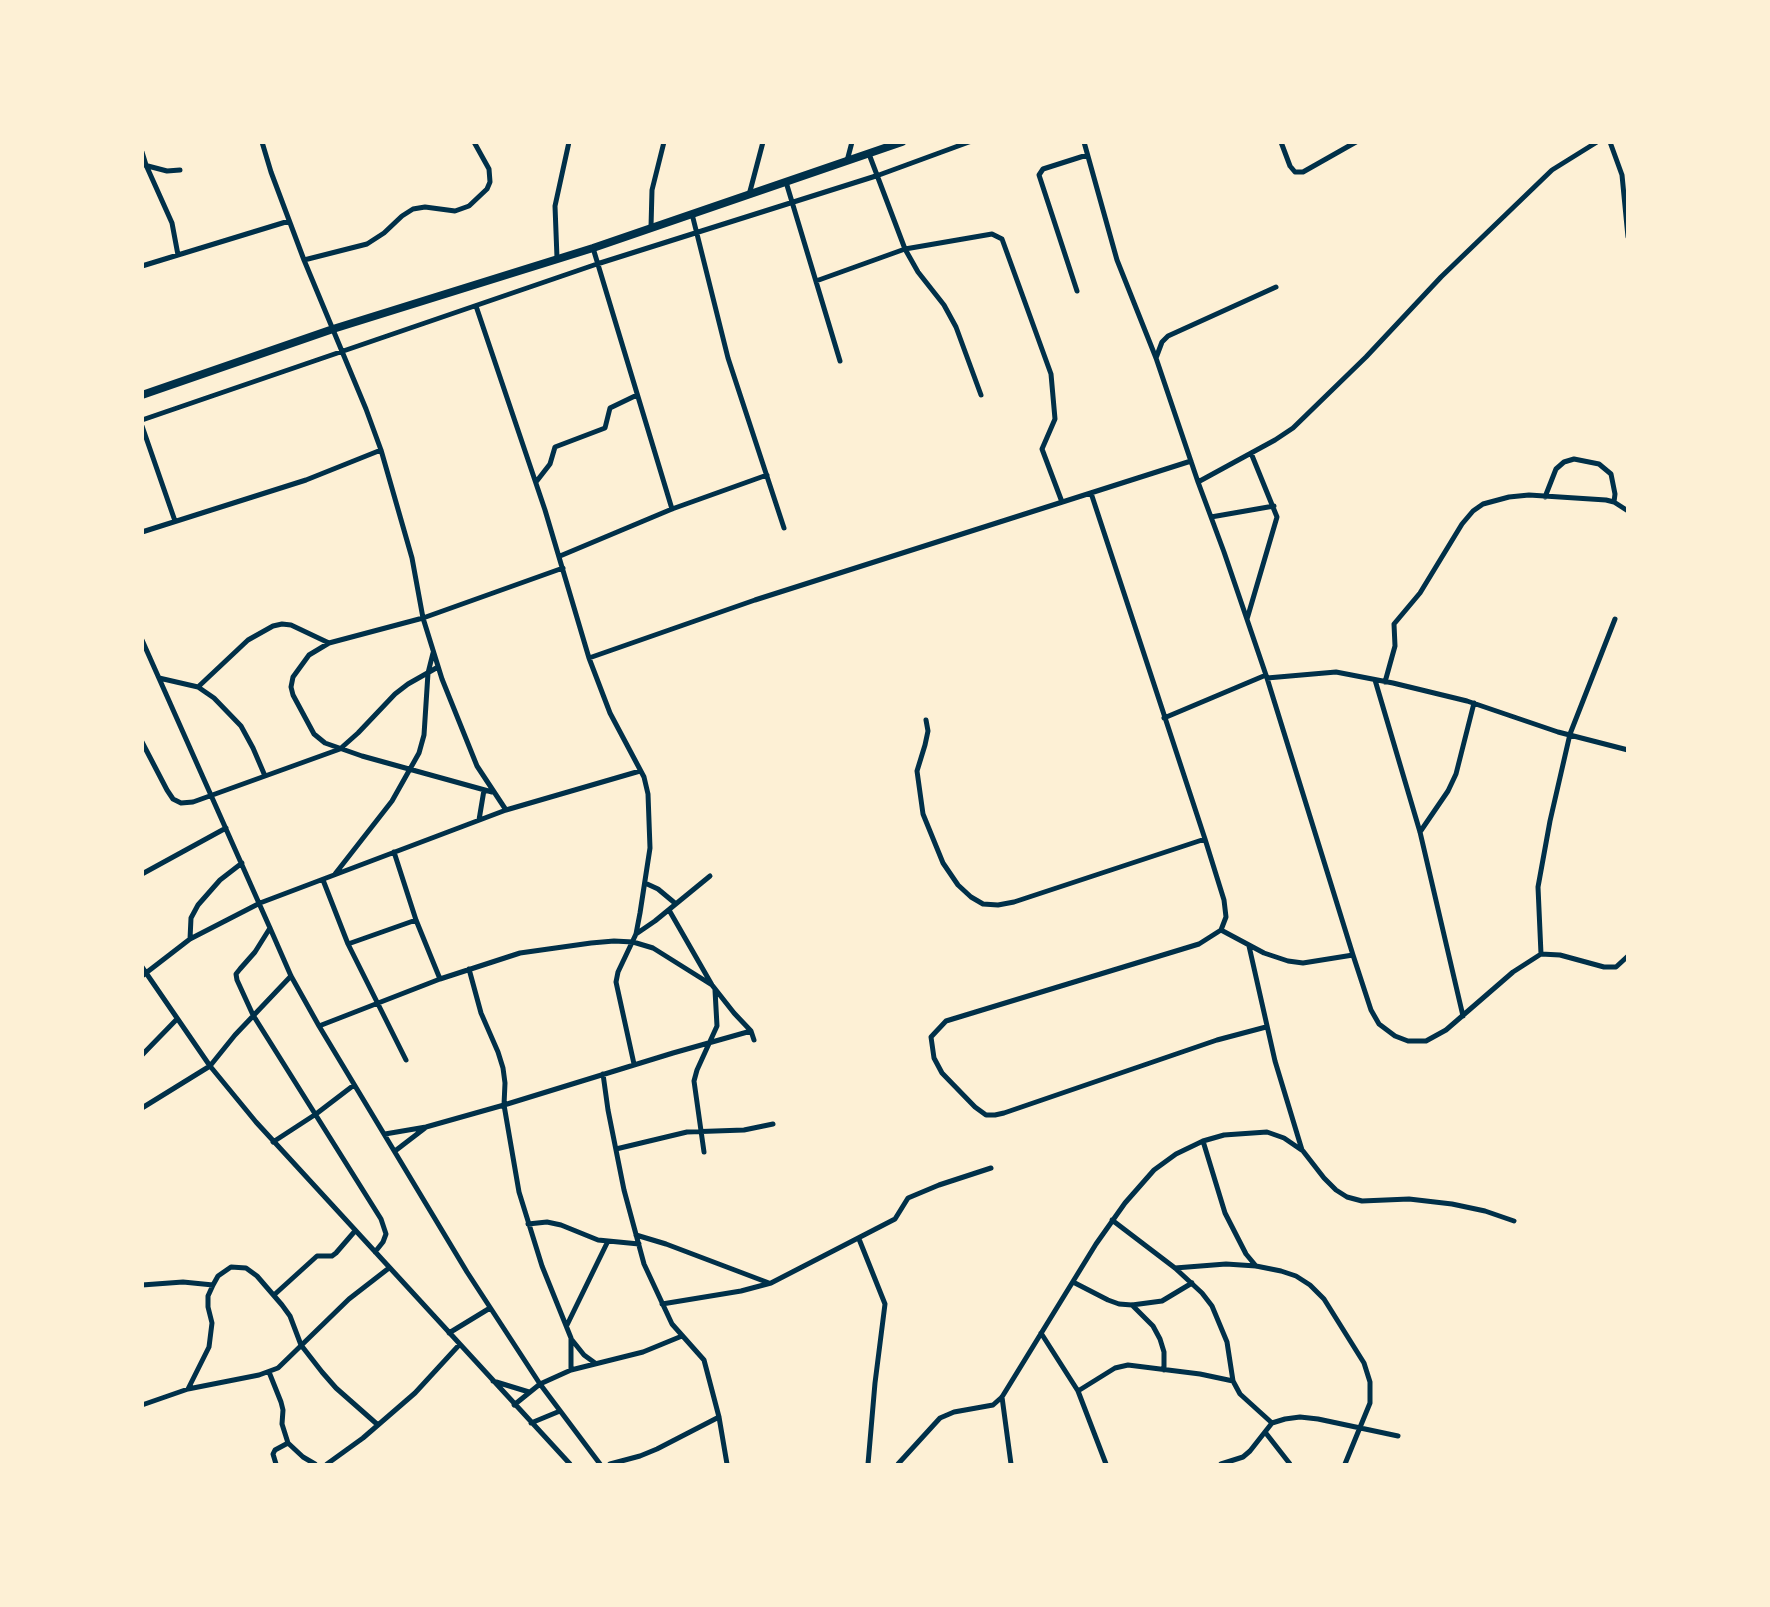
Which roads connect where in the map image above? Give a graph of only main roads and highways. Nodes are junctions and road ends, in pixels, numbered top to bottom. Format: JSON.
{"nodes":[{"id":1,"x":902,"y":142,"type":"edge"},
{"id":2,"x":142,"y":395,"type":"edge"}],
"edges":[{"from":1,"to":2,"type":"highway"}]}
